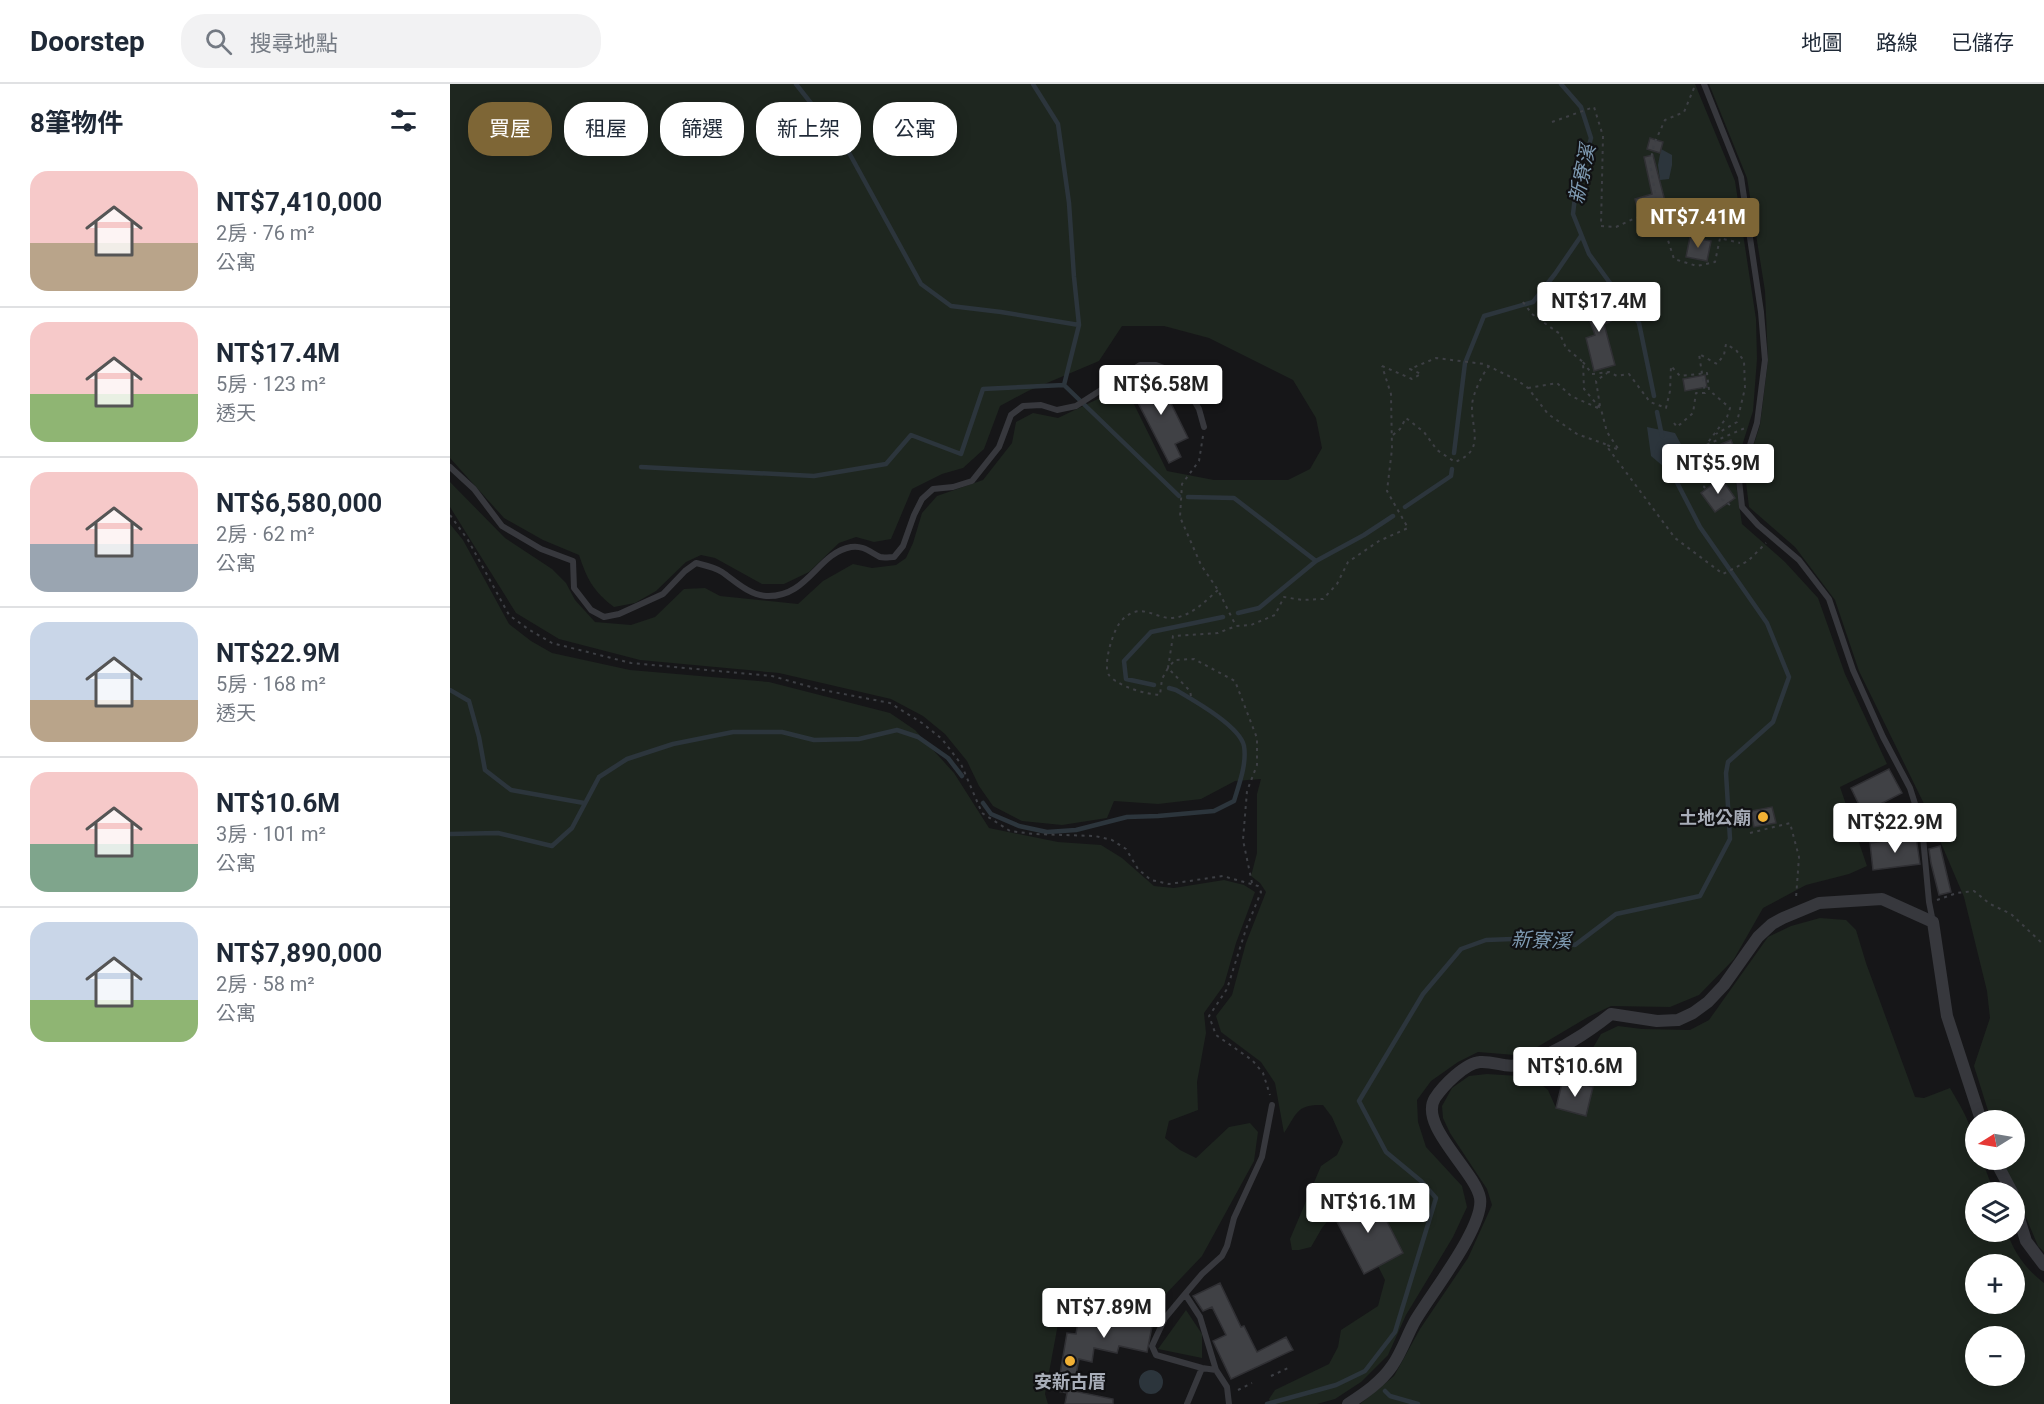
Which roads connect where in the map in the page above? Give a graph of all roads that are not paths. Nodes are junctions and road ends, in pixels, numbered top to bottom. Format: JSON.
{"nodes":[{"id":1,"x":1704,"y":84,"type":"edge"},
{"id":2,"x":1204,"y":427,"type":"road end"},
{"id":3,"x":450,"y":467,"type":"edge"},
{"id":4,"x":1934,"y":922,"type":"junction"},
{"id":5,"x":1272,"y":1105,"type":"road end"},
{"id":6,"x":1978,"y":1110,"type":"edge"},
{"id":7,"x":2025,"y":1238,"type":"edge"},
{"id":8,"x":2044,"y":1265,"type":"edge"},
{"id":9,"x":1185,"y":1294,"type":"junction"},
{"id":10,"x":1202,"y":1368,"type":"junction"},
{"id":11,"x":1216,"y":1370,"type":"junction"},
{"id":12,"x":1228,"y":1402,"type":"edge"},
{"id":13,"x":1187,"y":1404,"type":"edge"},
{"id":14,"x":1348,"y":1404,"type":"edge"}],
"edges":[{"from":1,"to":4,"type":"lane"},
{"from":2,"to":3,"type":"lane"},
{"from":4,"to":6,"type":"street"},
{"from":4,"to":14,"type":"street"},
{"from":5,"to":9,"type":"lane"},
{"from":7,"to":8,"type":"street"},
{"from":9,"to":10,"type":"lane"},
{"from":9,"to":11,"type":"lane"},
{"from":10,"to":11,"type":"lane"},
{"from":10,"to":13,"type":"lane"},
{"from":11,"to":12,"type":"lane"}]}
